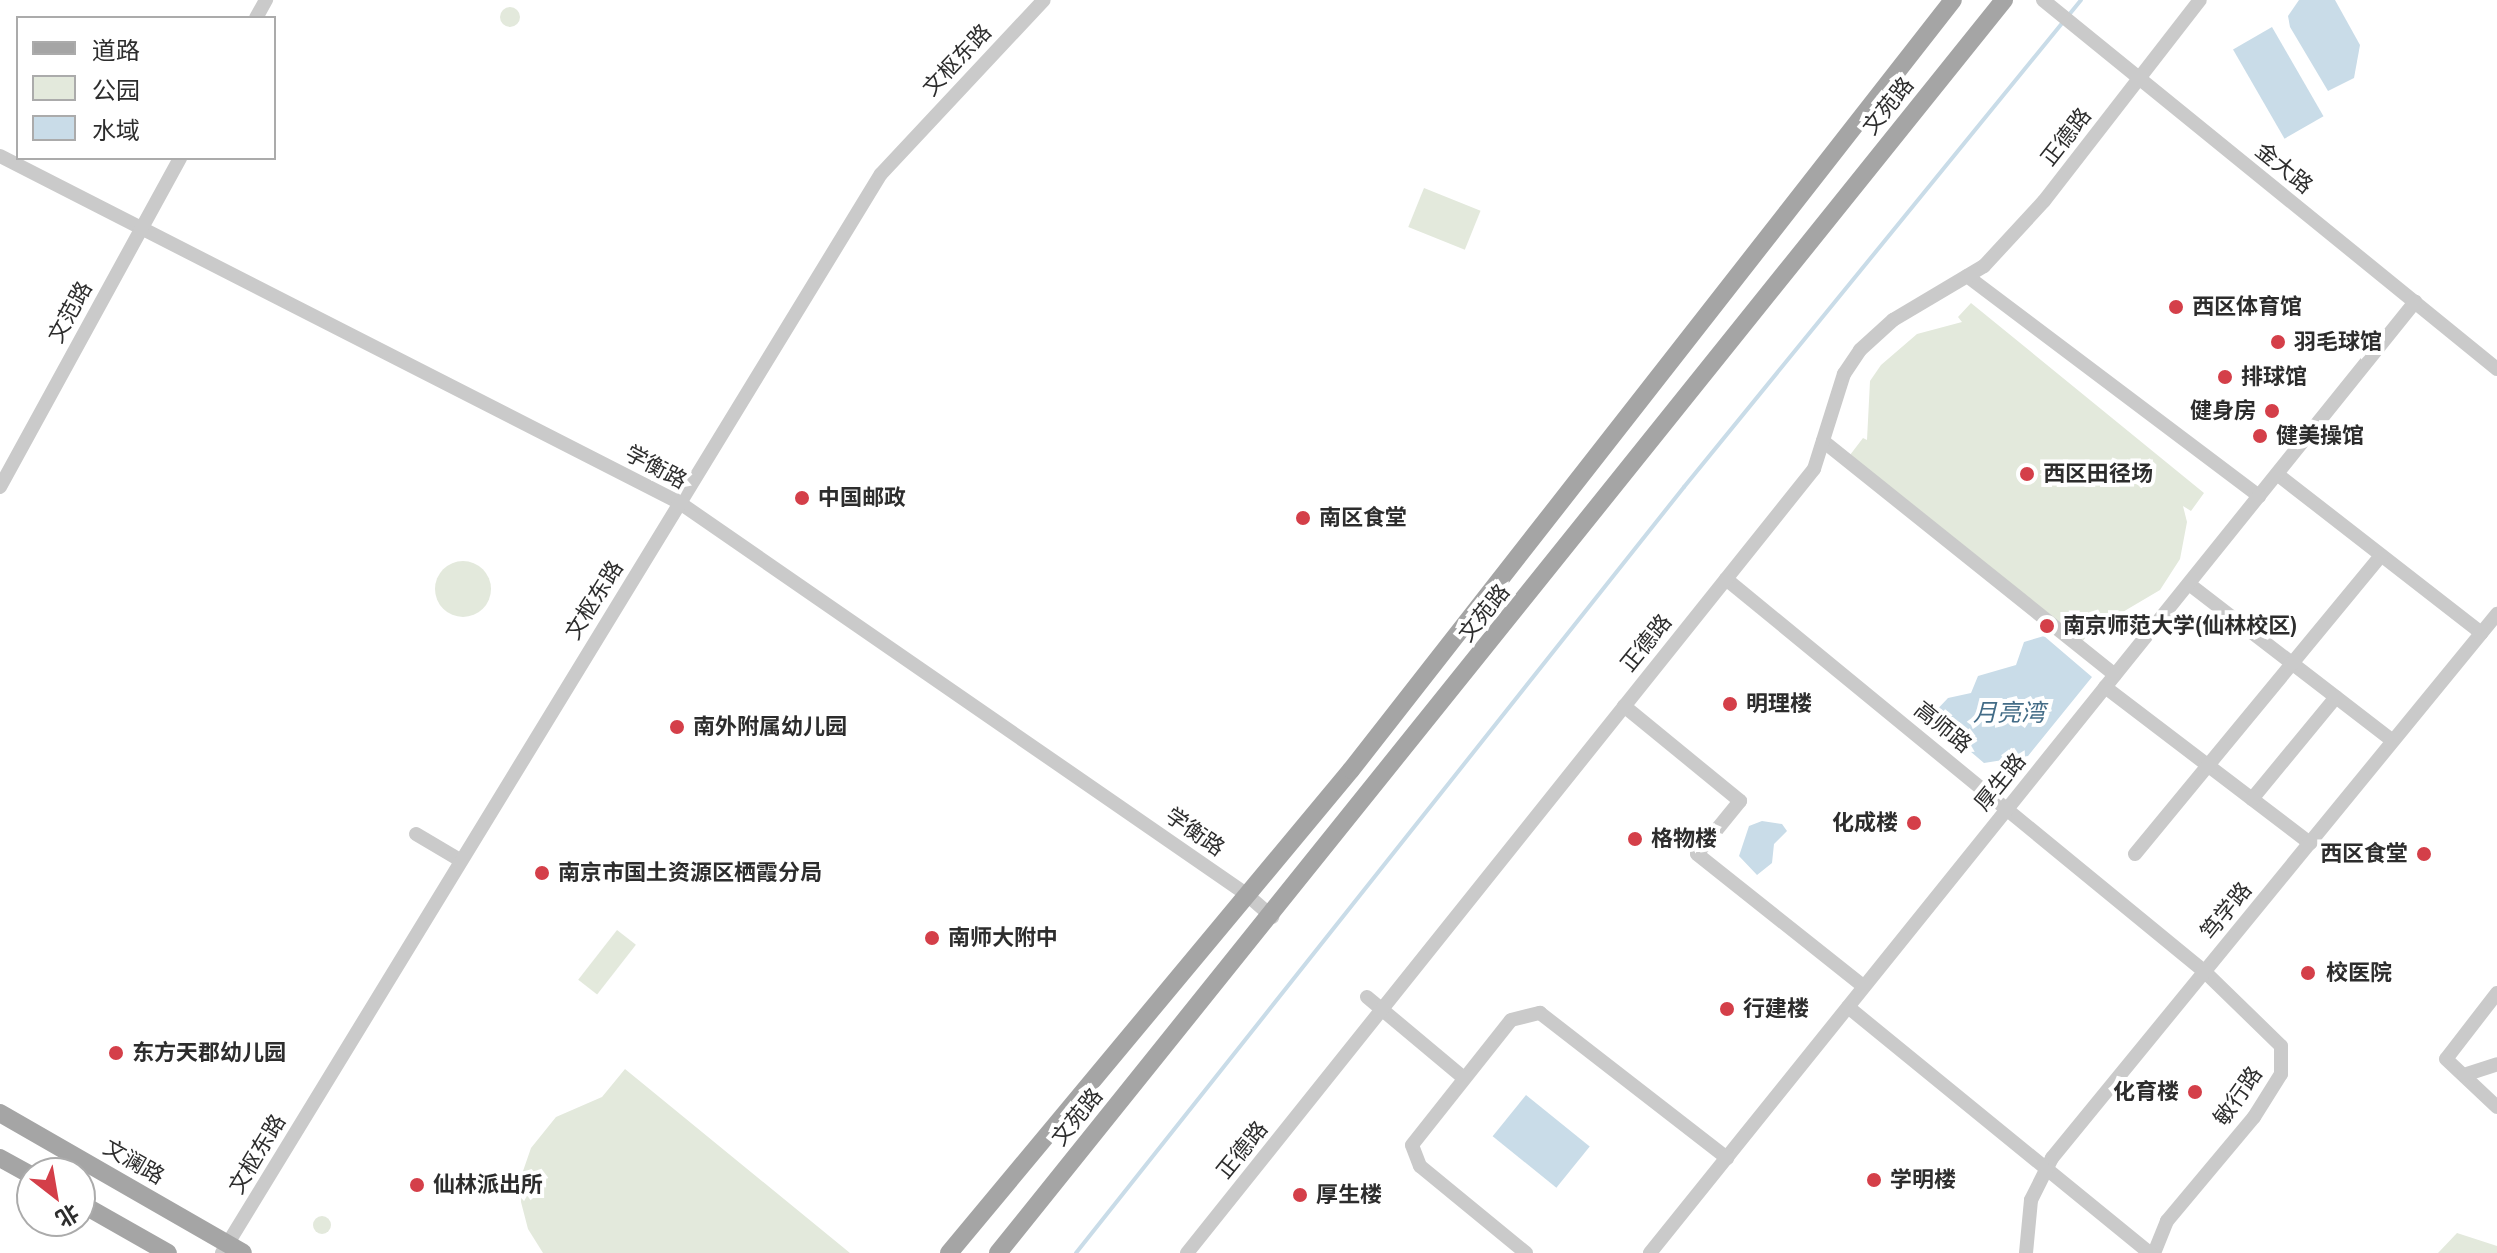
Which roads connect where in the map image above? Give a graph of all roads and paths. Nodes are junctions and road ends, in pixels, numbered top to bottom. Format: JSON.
{"nodes":[{"id":1,"x":1044,"y":0,"type":"edge"},
{"id":2,"x":1953,"y":0,"type":"edge"},
{"id":3,"x":2004,"y":0,"type":"edge"},
{"id":4,"x":2043,"y":0,"type":"edge"},
{"id":5,"x":2200,"y":0,"type":"edge"},
{"id":6,"x":2139,"y":79,"type":"junction"},
{"id":7,"x":0,"y":156,"type":"edge"},
{"id":8,"x":179,"y":160,"type":"edge"},
{"id":9,"x":142,"y":227,"type":"junction"},
{"id":10,"x":1967,"y":276,"type":"junction"},
{"id":11,"x":2415,"y":302,"type":"junction"},
{"id":12,"x":2497,"y":369,"type":"edge"},
{"id":13,"x":1823,"y":441,"type":"junction"},
{"id":14,"x":2277,"y":474,"type":"junction"},
{"id":15,"x":0,"y":487,"type":"edge"},
{"id":16,"x":2259,"y":496,"type":"junction"},
{"id":17,"x":680,"y":503,"type":"junction"},
{"id":18,"x":2381,"y":556,"type":"junction"},
{"id":19,"x":1726,"y":579,"type":"junction"},
{"id":20,"x":2189,"y":584,"type":"junction"},
{"id":21,"x":2497,"y":614,"type":"edge"},
{"id":22,"x":2481,"y":633,"type":"junction"},
{"id":23,"x":2294,"y":664,"type":"junction"},
{"id":24,"x":2110,"y":681,"type":"junction"},
{"id":25,"x":2336,"y":697,"type":"junction"},
{"id":26,"x":1624,"y":706,"type":"junction"},
{"id":27,"x":2393,"y":741,"type":"junction"},
{"id":28,"x":2210,"y":766,"type":"junction"},
{"id":29,"x":2252,"y":799,"type":"junction"},
{"id":30,"x":2008,"y":808,"type":"junction"},
{"id":31,"x":416,"y":834,"type":"dead end"},
{"id":32,"x":2310,"y":843,"type":"junction"},
{"id":33,"x":2135,"y":854,"type":"dead end"},
{"id":34,"x":460,"y":860,"type":"junction"},
{"id":35,"x":1246,"y":894,"type":"junction"},
{"id":36,"x":1272,"y":917,"type":"junction"},
{"id":37,"x":2205,"y":972,"type":"junction"},
{"id":38,"x":1864,"y":987,"type":"junction"},
{"id":39,"x":2497,"y":993,"type":"edge"},
{"id":40,"x":1367,"y":997,"type":"dead end"},
{"id":41,"x":1848,"y":1007,"type":"junction"},
{"id":42,"x":1383,"y":1010,"type":"junction"},
{"id":43,"x":2497,"y":1064,"type":"edge"},
{"id":44,"x":2464,"y":1075,"type":"junction"},
{"id":45,"x":1464,"y":1078,"type":"junction"},
{"id":46,"x":2497,"y":1107,"type":"edge"},
{"id":47,"x":0,"y":1113,"type":"edge"},
{"id":48,"x":1727,"y":1158,"type":"junction"},
{"id":49,"x":2045,"y":1172,"type":"junction"},
{"id":50,"x":96,"y":1212,"type":"edge"},
{"id":51,"x":231,"y":1250,"type":"edge"},
{"id":52,"x":168,"y":1253,"type":"edge"},
{"id":53,"x":949,"y":1253,"type":"edge"},
{"id":54,"x":998,"y":1253,"type":"edge"},
{"id":55,"x":1187,"y":1253,"type":"edge"},
{"id":56,"x":1526,"y":1253,"type":"edge"},
{"id":57,"x":1650,"y":1253,"type":"edge"},
{"id":58,"x":2026,"y":1253,"type":"edge"},
{"id":59,"x":2152,"y":1253,"type":"edge"}],
"edges":[{"from":1,"to":17,"type":"street","name":"文枢东路"},
{"from":2,"to":35,"type":"main road","name":"文苑路"},
{"from":3,"to":36,"type":"main road","name":"文苑路"},
{"from":4,"to":6,"type":"street","name":"金大路"},
{"from":5,"to":6,"type":"street","name":"正德路"},
{"from":6,"to":10,"type":"street","name":"正德路"},
{"from":6,"to":11,"type":"street","name":"金大路"},
{"from":7,"to":9,"type":"street","name":"学衡路"},
{"from":8,"to":9,"type":"street","name":"文范路"},
{"from":9,"to":15,"type":"street","name":"文范路"},
{"from":9,"to":17,"type":"street","name":"学衡路"},
{"from":10,"to":13,"type":"street","name":"正德路"},
{"from":10,"to":16,"type":"street"},
{"from":11,"to":12,"type":"street","name":"金大路"},
{"from":11,"to":14,"type":"street","name":"厚生路"},
{"from":13,"to":19,"type":"street","name":"正德路"},
{"from":13,"to":24,"type":"street"},
{"from":14,"to":16,"type":"street","name":"厚生路"},
{"from":14,"to":18,"type":"street"},
{"from":16,"to":20,"type":"street","name":"厚生路"},
{"from":17,"to":34,"type":"street","name":"文枢东路"},
{"from":17,"to":35,"type":"street","name":"学衡路"},
{"from":18,"to":22,"type":"street"},
{"from":18,"to":23,"type":"street"},
{"from":19,"to":26,"type":"street","name":"正德路"},
{"from":19,"to":30,"type":"street","name":"高师路"},
{"from":20,"to":23,"type":"street"},
{"from":20,"to":24,"type":"street","name":"厚生路"},
{"from":21,"to":22,"type":"street","name":"笃学路"},
{"from":22,"to":27,"type":"street","name":"笃学路"},
{"from":23,"to":25,"type":"street"},
{"from":23,"to":28,"type":"street"},
{"from":24,"to":28,"type":"street"},
{"from":24,"to":30,"type":"street","name":"厚生路"},
{"from":25,"to":27,"type":"street"},
{"from":25,"to":29,"type":"street"},
{"from":26,"to":38,"type":"street"},
{"from":26,"to":42,"type":"street","name":"正德路"},
{"from":27,"to":32,"type":"street","name":"笃学路"},
{"from":28,"to":29,"type":"street"},
{"from":28,"to":33,"type":"street"},
{"from":29,"to":32,"type":"street"},
{"from":30,"to":37,"type":"street","name":"高师路"},
{"from":30,"to":38,"type":"street","name":"厚生路"},
{"from":31,"to":34,"type":"street"},
{"from":32,"to":37,"type":"street","name":"笃学路"},
{"from":34,"to":51,"type":"street","name":"文枢东路"},
{"from":35,"to":36,"type":"street","name":"学衡路"},
{"from":35,"to":53,"type":"main road","name":"文苑路"},
{"from":36,"to":54,"type":"main road","name":"文苑路"},
{"from":37,"to":49,"type":"street","name":"笃学路"},
{"from":37,"to":59,"type":"street","name":"敏行路"},
{"from":38,"to":41,"type":"street","name":"厚生路"},
{"from":39,"to":44,"type":"street"},
{"from":40,"to":42,"type":"street"},
{"from":41,"to":48,"type":"street","name":"厚生路"},
{"from":41,"to":49,"type":"street"},
{"from":42,"to":45,"type":"street"},
{"from":42,"to":55,"type":"street","name":"正德路"},
{"from":43,"to":44,"type":"street"},
{"from":44,"to":46,"type":"street"},
{"from":45,"to":48,"type":"street"},
{"from":45,"to":56,"type":"street"},
{"from":47,"to":51,"type":"main road","name":"文澜路"},
{"from":48,"to":57,"type":"street","name":"厚生路"},
{"from":49,"to":58,"type":"street","name":"笃学路"},
{"from":49,"to":59,"type":"street"},
{"from":50,"to":52,"type":"main road"}]}
